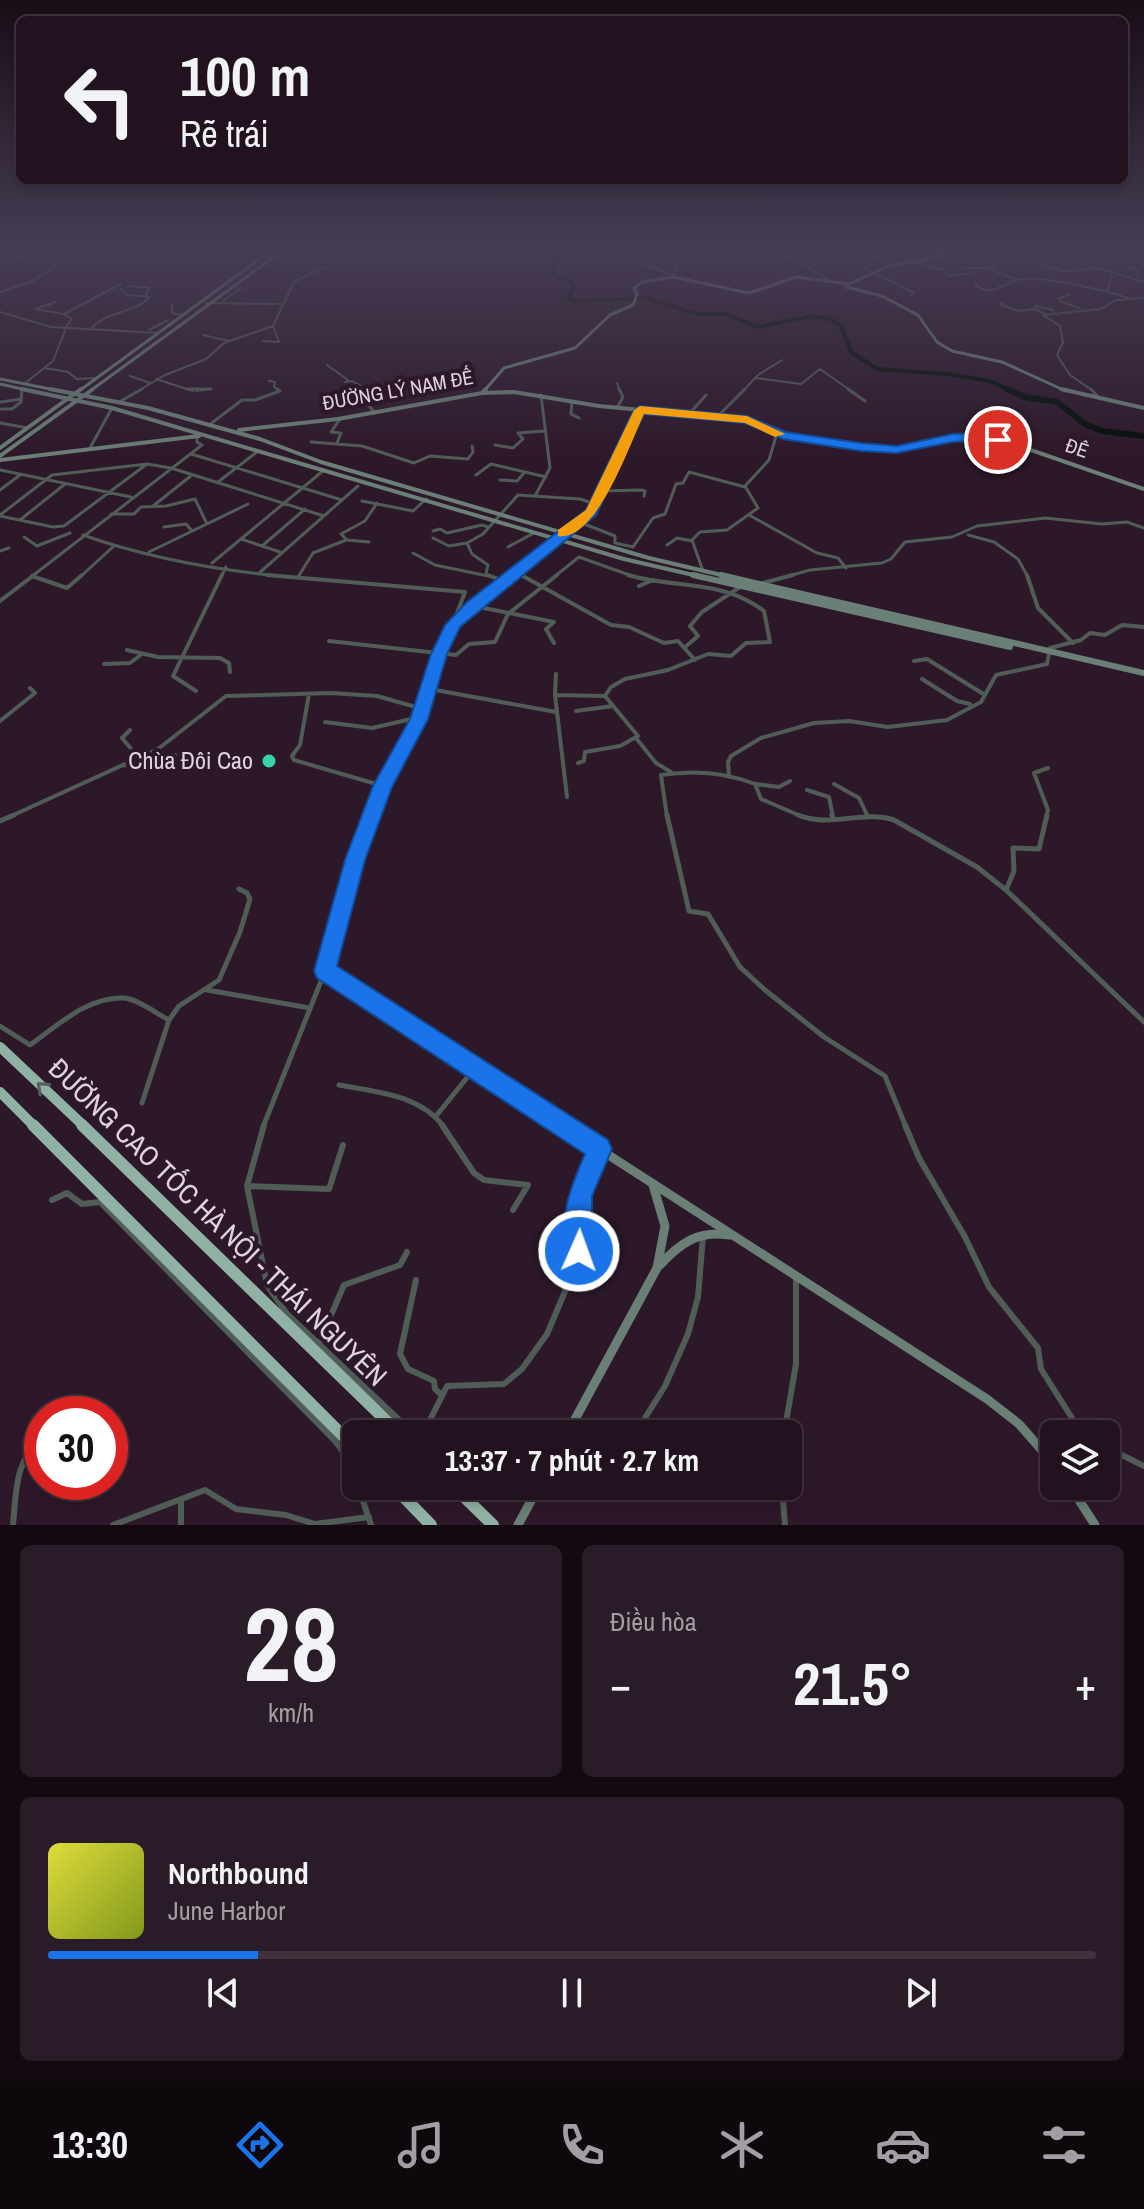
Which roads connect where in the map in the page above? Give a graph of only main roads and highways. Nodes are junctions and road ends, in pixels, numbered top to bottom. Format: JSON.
{"nodes":[{"id":1,"x":0,"y":1047,"type":"edge"},
{"id":2,"x":0,"y":1092,"type":"edge"},
{"id":3,"x":386,"y":1420,"type":"edge"},
{"id":4,"x":342,"y":1435,"type":"edge"},
{"id":5,"x":407,"y":1500,"type":"edge"},
{"id":6,"x":467,"y":1500,"type":"edge"},
{"id":7,"x":431,"y":1525,"type":"edge"},
{"id":8,"x":493,"y":1525,"type":"edge"}],
"edges":[{"from":3,"to":1,"type":"highway","name":"ĐƯỜNG CAO TỐC HÀ NỘI - THÁI NGUYÊN","one_way":true},
{"from":2,"to":4,"type":"highway"},
{"from":5,"to":7,"type":"highway"},
{"from":6,"to":8,"type":"highway"}]}
